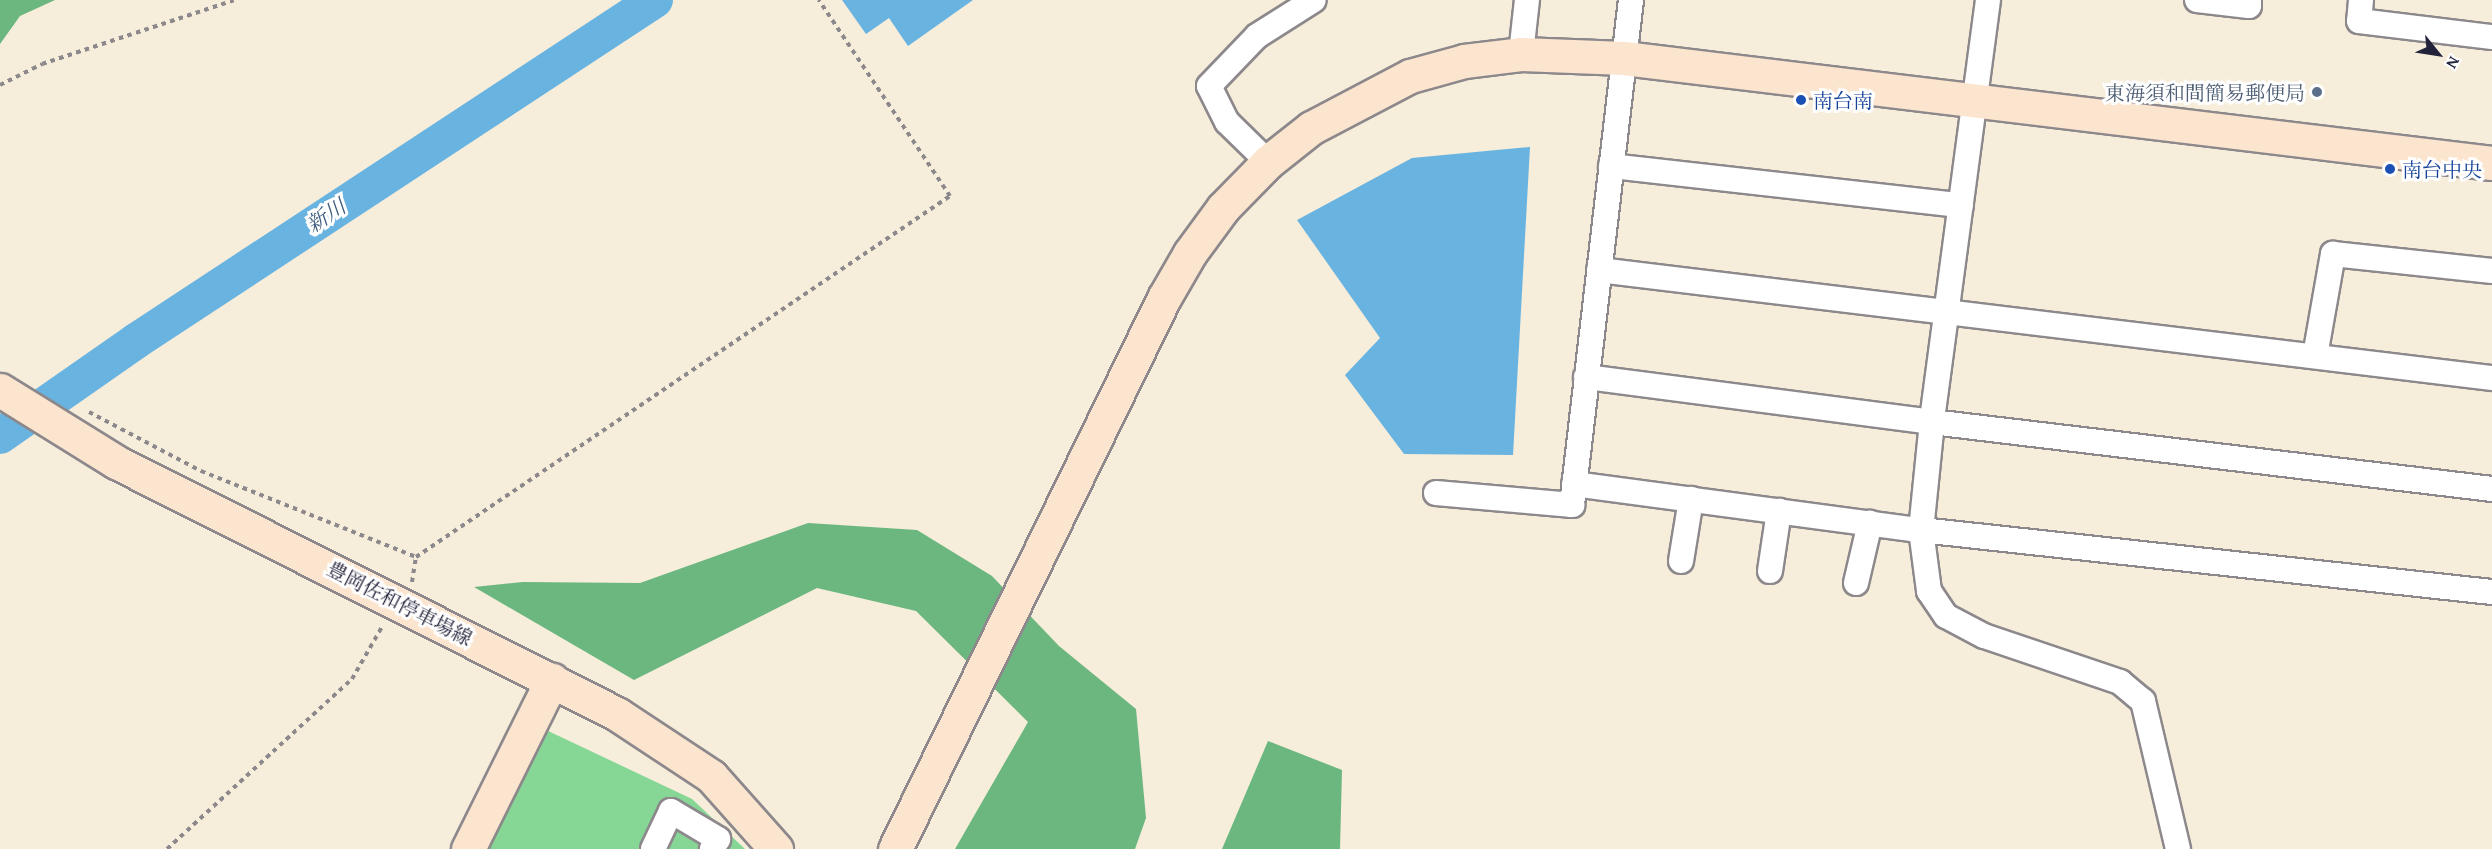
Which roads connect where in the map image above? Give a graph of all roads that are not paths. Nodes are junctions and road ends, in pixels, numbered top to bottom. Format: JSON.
{"nodes":[{"id":1,"x":1314,"y":0,"type":"edge"},
{"id":2,"x":1527,"y":0,"type":"edge"},
{"id":3,"x":1632,"y":0,"type":"edge"},
{"id":4,"x":1988,"y":0,"type":"edge"},
{"id":5,"x":2197,"y":0,"type":"edge"},
{"id":6,"x":2249,"y":0,"type":"edge"},
{"id":7,"x":2361,"y":0,"type":"edge"},
{"id":8,"x":2492,"y":37,"type":"edge"},
{"id":9,"x":1521,"y":54,"type":"junction"},
{"id":10,"x":1624,"y":58,"type":"junction"},
{"id":11,"x":1975,"y":100,"type":"junction"},
{"id":12,"x":1268,"y":162,"type":"junction"},
{"id":13,"x":2492,"y":164,"type":"edge"},
{"id":14,"x":1611,"y":166,"type":"junction"},
{"id":15,"x":1961,"y":205,"type":"junction"},
{"id":16,"x":1599,"y":270,"type":"junction"},
{"id":17,"x":2492,"y":272,"type":"edge"},
{"id":18,"x":1947,"y":312,"type":"junction"},
{"id":19,"x":2315,"y":356,"type":"junction"},
{"id":20,"x":1587,"y":377,"type":"junction"},
{"id":21,"x":2492,"y":378,"type":"edge"},
{"id":22,"x":16,"y":404,"type":"edge"},
{"id":23,"x":1932,"y":422,"type":"junction"},
{"id":24,"x":1574,"y":484,"type":"junction"},
{"id":25,"x":2492,"y":489,"type":"edge"},
{"id":26,"x":1436,"y":493,"type":"dead end"},
{"id":27,"x":1691,"y":499,"type":"junction"},
{"id":28,"x":1779,"y":511,"type":"junction"},
{"id":29,"x":1870,"y":523,"type":"junction"},
{"id":30,"x":1921,"y":530,"type":"junction"},
{"id":31,"x":1681,"y":561,"type":"dead end"},
{"id":32,"x":1770,"y":571,"type":"dead end"},
{"id":33,"x":1856,"y":583,"type":"dead end"},
{"id":34,"x":2492,"y":592,"type":"edge"},
{"id":35,"x":552,"y":680,"type":"junction"},
{"id":36,"x":468,"y":849,"type":"edge"},
{"id":37,"x":653,"y":849,"type":"edge"},
{"id":38,"x":712,"y":849,"type":"edge"},
{"id":39,"x":776,"y":849,"type":"edge"},
{"id":40,"x":895,"y":849,"type":"edge"},
{"id":41,"x":2178,"y":849,"type":"edge"}],
"edges":[{"from":1,"to":12,"type":"street"},
{"from":2,"to":9,"type":"street"},
{"from":3,"to":10,"type":"street"},
{"from":4,"to":11,"type":"street"},
{"from":5,"to":6,"type":"street"},
{"from":7,"to":8,"type":"street"},
{"from":9,"to":10,"type":"street"},
{"from":9,"to":12,"type":"street"},
{"from":10,"to":11,"type":"street"},
{"from":10,"to":14,"type":"street"},
{"from":11,"to":13,"type":"street"},
{"from":11,"to":15,"type":"street"},
{"from":12,"to":40,"type":"street"},
{"from":14,"to":15,"type":"street"},
{"from":14,"to":16,"type":"street"},
{"from":15,"to":18,"type":"street"},
{"from":16,"to":18,"type":"street"},
{"from":16,"to":20,"type":"street"},
{"from":17,"to":19,"type":"street"},
{"from":18,"to":19,"type":"street"},
{"from":18,"to":23,"type":"street"},
{"from":19,"to":21,"type":"street"},
{"from":20,"to":23,"type":"street"},
{"from":20,"to":24,"type":"street"},
{"from":22,"to":35,"type":"street","name":"豊岡佐和停車場線"},
{"from":23,"to":25,"type":"street"},
{"from":23,"to":30,"type":"street"},
{"from":24,"to":26,"type":"street"},
{"from":24,"to":27,"type":"street"},
{"from":27,"to":28,"type":"street"},
{"from":27,"to":31,"type":"street"},
{"from":28,"to":29,"type":"street"},
{"from":28,"to":32,"type":"street"},
{"from":29,"to":30,"type":"street"},
{"from":29,"to":33,"type":"street"},
{"from":30,"to":34,"type":"street"},
{"from":30,"to":41,"type":"street"},
{"from":35,"to":36,"type":"street"},
{"from":35,"to":39,"type":"street","name":"豊岡佐和停車場線"},
{"from":37,"to":38,"type":"street"}]}
